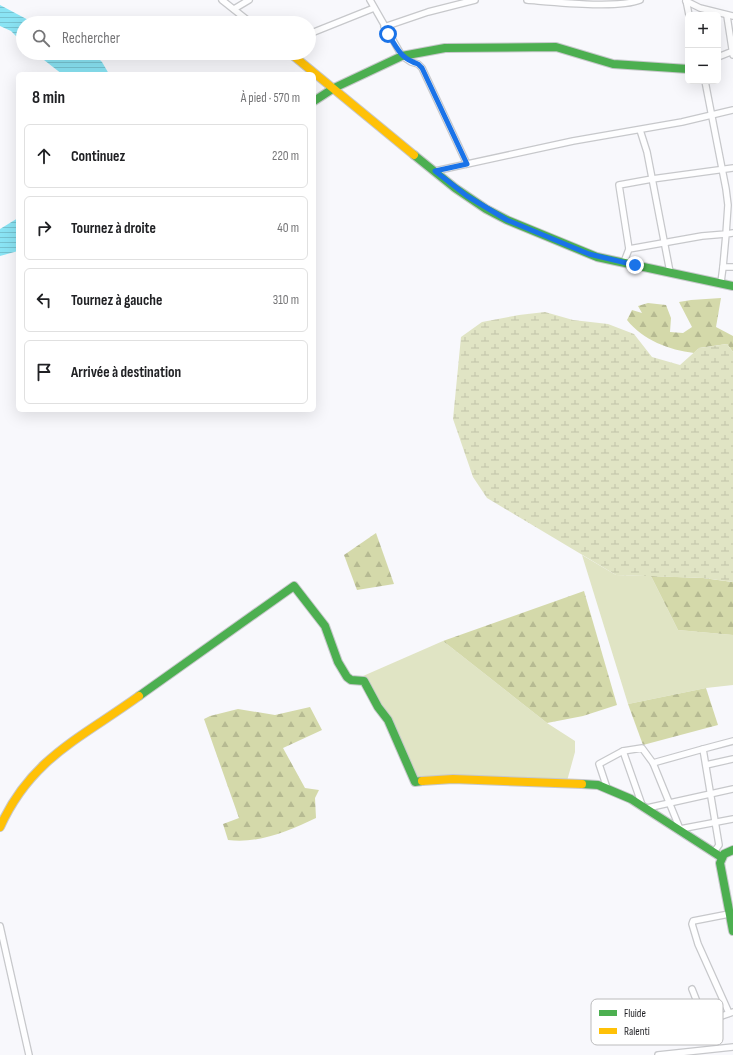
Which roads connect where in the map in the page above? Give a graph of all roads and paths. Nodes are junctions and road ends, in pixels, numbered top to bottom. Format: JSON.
{"nodes":[{"id":1,"x":222,"y":0,"type":"edge"},
{"id":2,"x":250,"y":0,"type":"edge"},
{"id":3,"x":370,"y":0,"type":"edge"},
{"id":4,"x":475,"y":0,"type":"edge"},
{"id":5,"x":527,"y":0,"type":"edge"},
{"id":6,"x":640,"y":0,"type":"edge"},
{"id":7,"x":686,"y":1,"type":"edge"},
{"id":8,"x":374,"y":8,"type":"junction"},
{"id":9,"x":234,"y":9,"type":"junction"},
{"id":10,"x":688,"y":12,"type":"edge"},
{"id":11,"x":242,"y":16,"type":"edge"},
{"id":12,"x":730,"y":16,"type":"edge"},
{"id":13,"x":384,"y":27,"type":"junction"},
{"id":14,"x":316,"y":31,"type":"edge"},
{"id":15,"x":733,"y":52,"type":"edge"},
{"id":16,"x":402,"y":56,"type":"junction"},
{"id":17,"x":721,"y":56,"type":"edge"},
{"id":18,"x":299,"y":60,"type":"edge"},
{"id":19,"x":685,"y":69,"type":"edge"},
{"id":20,"x":314,"y":72,"type":"edge"},
{"id":21,"x":316,"y":74,"type":"edge"},
{"id":22,"x":706,"y":84,"type":"edge"},
{"id":23,"x":334,"y":88,"type":"junction"},
{"id":24,"x":316,"y":99,"type":"edge"},
{"id":25,"x":733,"y":110,"type":"edge"},
{"id":26,"x":712,"y":114,"type":"junction"},
{"id":27,"x":640,"y":130,"type":"junction"},
{"id":28,"x":467,"y":164,"type":"junction"},
{"id":29,"x":733,"y":168,"type":"edge"},
{"id":30,"x":722,"y":170,"type":"junction"},
{"id":31,"x":435,"y":171,"type":"junction"},
{"id":32,"x":652,"y":179,"type":"junction"},
{"id":33,"x":733,"y":232,"type":"edge"},
{"id":34,"x":726,"y":234,"type":"junction"},
{"id":35,"x":664,"y":243,"type":"junction"},
{"id":36,"x":629,"y":249,"type":"junction"},
{"id":37,"x":624,"y":262,"type":"junction"},
{"id":38,"x":722,"y":267,"type":"junction"},
{"id":39,"x":733,"y":267,"type":"edge"},
{"id":40,"x":670,"y":272,"type":"junction"},
{"id":41,"x":721,"y":282,"type":"junction"},
{"id":42,"x":733,"y":286,"type":"edge"},
{"id":43,"x":733,"y":741,"type":"edge"},
{"id":44,"x":703,"y":749,"type":"junction"},
{"id":45,"x":623,"y":751,"type":"junction"},
{"id":46,"x":733,"y":759,"type":"edge"},
{"id":47,"x":653,"y":763,"type":"junction"},
{"id":48,"x":706,"y":765,"type":"junction"},
{"id":49,"x":607,"y":788,"type":"junction"},
{"id":50,"x":733,"y":788,"type":"edge"},
{"id":51,"x":711,"y":793,"type":"junction"},
{"id":52,"x":669,"y":802,"type":"junction"},
{"id":53,"x":644,"y":807,"type":"junction"},
{"id":54,"x":733,"y":819,"type":"edge"},
{"id":55,"x":716,"y":822,"type":"junction"},
{"id":56,"x":0,"y":827,"type":"edge"},
{"id":57,"x":680,"y":829,"type":"junction"},
{"id":58,"x":733,"y":850,"type":"edge"},
{"id":59,"x":714,"y":852,"type":"junction"},
{"id":60,"x":721,"y":857,"type":"junction"},
{"id":61,"x":729,"y":914,"type":"junction"},
{"id":62,"x":0,"y":926,"type":"edge"},
{"id":63,"x":733,"y":931,"type":"edge"},
{"id":64,"x":692,"y":989,"type":"dead end"},
{"id":65,"x":696,"y":999,"type":"edge"},
{"id":66,"x":731,"y":1012,"type":"edge"},
{"id":67,"x":733,"y":1047,"type":"edge"},
{"id":68,"x":29,"y":1055,"type":"edge"},
{"id":69,"x":658,"y":1055,"type":"edge"}],
"edges":[{"from":1,"to":9,"type":"street"},
{"from":2,"to":9,"type":"street"},
{"from":3,"to":8,"type":"street"},
{"from":4,"to":13,"type":"street"},
{"from":5,"to":6,"type":"street"},
{"from":7,"to":10,"type":"street"},
{"from":7,"to":12,"type":"street"},
{"from":8,"to":13,"type":"street"},
{"from":8,"to":14,"type":"street"},
{"from":9,"to":11,"type":"street"},
{"from":12,"to":15,"type":"street"},
{"from":13,"to":16,"type":"street"},
{"from":15,"to":17,"type":"street"},
{"from":16,"to":19,"type":"street"},
{"from":16,"to":23,"type":"street"},
{"from":16,"to":28,"type":"street"},
{"from":18,"to":20,"type":"street"},
{"from":21,"to":23,"type":"street"},
{"from":22,"to":26,"type":"street"},
{"from":23,"to":24,"type":"street"},
{"from":23,"to":31,"type":"street"},
{"from":25,"to":26,"type":"street"},
{"from":26,"to":27,"type":"street"},
{"from":26,"to":30,"type":"street"},
{"from":27,"to":28,"type":"street"},
{"from":27,"to":32,"type":"street"},
{"from":28,"to":31,"type":"street"},
{"from":29,"to":30,"type":"street"},
{"from":30,"to":32,"type":"street"},
{"from":30,"to":34,"type":"street"},
{"from":31,"to":37,"type":"street"},
{"from":32,"to":35,"type":"street"},
{"from":32,"to":36,"type":"street"},
{"from":33,"to":34,"type":"street"},
{"from":34,"to":35,"type":"street"},
{"from":34,"to":38,"type":"street"},
{"from":35,"to":36,"type":"street"},
{"from":35,"to":40,"type":"street"},
{"from":36,"to":37,"type":"street"},
{"from":37,"to":40,"type":"street"},
{"from":38,"to":39,"type":"street"},
{"from":38,"to":41,"type":"street"},
{"from":40,"to":41,"type":"street"},
{"from":41,"to":42,"type":"street"},
{"from":43,"to":44,"type":"street"},
{"from":44,"to":47,"type":"street"},
{"from":44,"to":48,"type":"street"},
{"from":45,"to":47,"type":"street"},
{"from":45,"to":49,"type":"street"},
{"from":45,"to":53,"type":"street"},
{"from":46,"to":48,"type":"street"},
{"from":47,"to":52,"type":"street"},
{"from":48,"to":51,"type":"street"},
{"from":49,"to":53,"type":"street"},
{"from":49,"to":56,"type":"street"},
{"from":50,"to":51,"type":"street"},
{"from":51,"to":52,"type":"street"},
{"from":51,"to":55,"type":"street"},
{"from":52,"to":53,"type":"street"},
{"from":52,"to":57,"type":"street"},
{"from":53,"to":57,"type":"street"},
{"from":54,"to":55,"type":"street"},
{"from":55,"to":57,"type":"street"},
{"from":55,"to":59,"type":"street"},
{"from":57,"to":59,"type":"street"},
{"from":58,"to":60,"type":"street"},
{"from":59,"to":60,"type":"street"},
{"from":60,"to":61,"type":"street"},
{"from":61,"to":63,"type":"street"},
{"from":61,"to":66,"type":"street"},
{"from":62,"to":68,"type":"street"},
{"from":64,"to":65,"type":"street"},
{"from":67,"to":69,"type":"street"}]}
